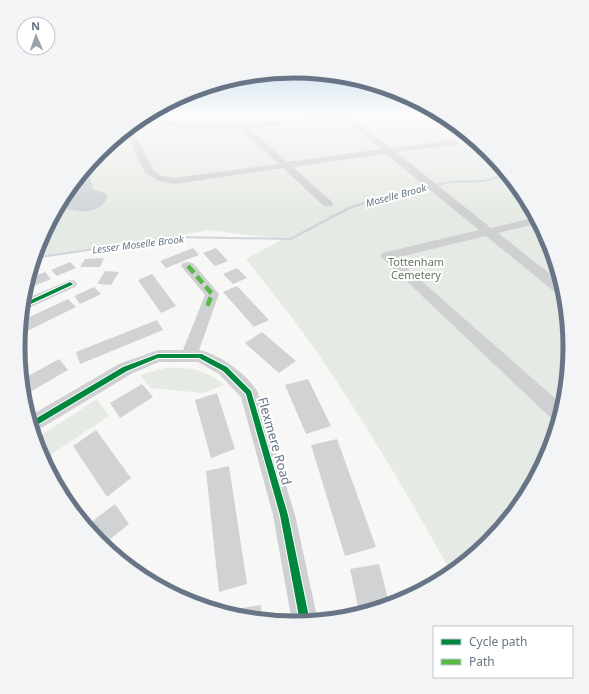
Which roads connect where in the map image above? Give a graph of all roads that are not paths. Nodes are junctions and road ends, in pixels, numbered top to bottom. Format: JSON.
{"nodes":[{"id":1,"x":137,"y":147,"type":"edge"},
{"id":2,"x":265,"y":147,"type":"edge"},
{"id":3,"x":386,"y":147,"type":"edge"},
{"id":4,"x":410,"y":147,"type":"edge"},
{"id":5,"x":389,"y":150,"type":"junction"},
{"id":6,"x":285,"y":166,"type":"junction"},
{"id":7,"x":328,"y":204,"type":"dead end"},
{"id":8,"x":533,"y":221,"type":"edge"},
{"id":9,"x":488,"y":231,"type":"junction"},
{"id":10,"x":188,"y":266,"type":"dead end"},
{"id":11,"x":70,"y":284,"type":"dead end"},
{"id":12,"x":557,"y":287,"type":"edge"},
{"id":13,"x":28,"y":303,"type":"edge"},
{"id":14,"x":189,"y":355,"type":"junction"},
{"id":15,"x":557,"y":410,"type":"edge"},
{"id":16,"x":36,"y":422,"type":"edge"},
{"id":17,"x":304,"y":616,"type":"edge"}],
"edges":[{"from":1,"to":6,"type":"street"},
{"from":2,"to":6,"type":"street"},
{"from":3,"to":5,"type":"street"},
{"from":4,"to":5,"type":"street"},
{"from":5,"to":6,"type":"street"},
{"from":5,"to":9,"type":"street"},
{"from":6,"to":7,"type":"street"},
{"from":8,"to":9,"type":"street"},
{"from":9,"to":12,"type":"street"},
{"from":9,"to":15,"type":"street"},
{"from":10,"to":14,"type":"street"},
{"from":11,"to":13,"type":"street"},
{"from":14,"to":16,"type":"street","name":"Flexmere Road"},
{"from":14,"to":17,"type":"street","name":"Flexmere Road"}]}
